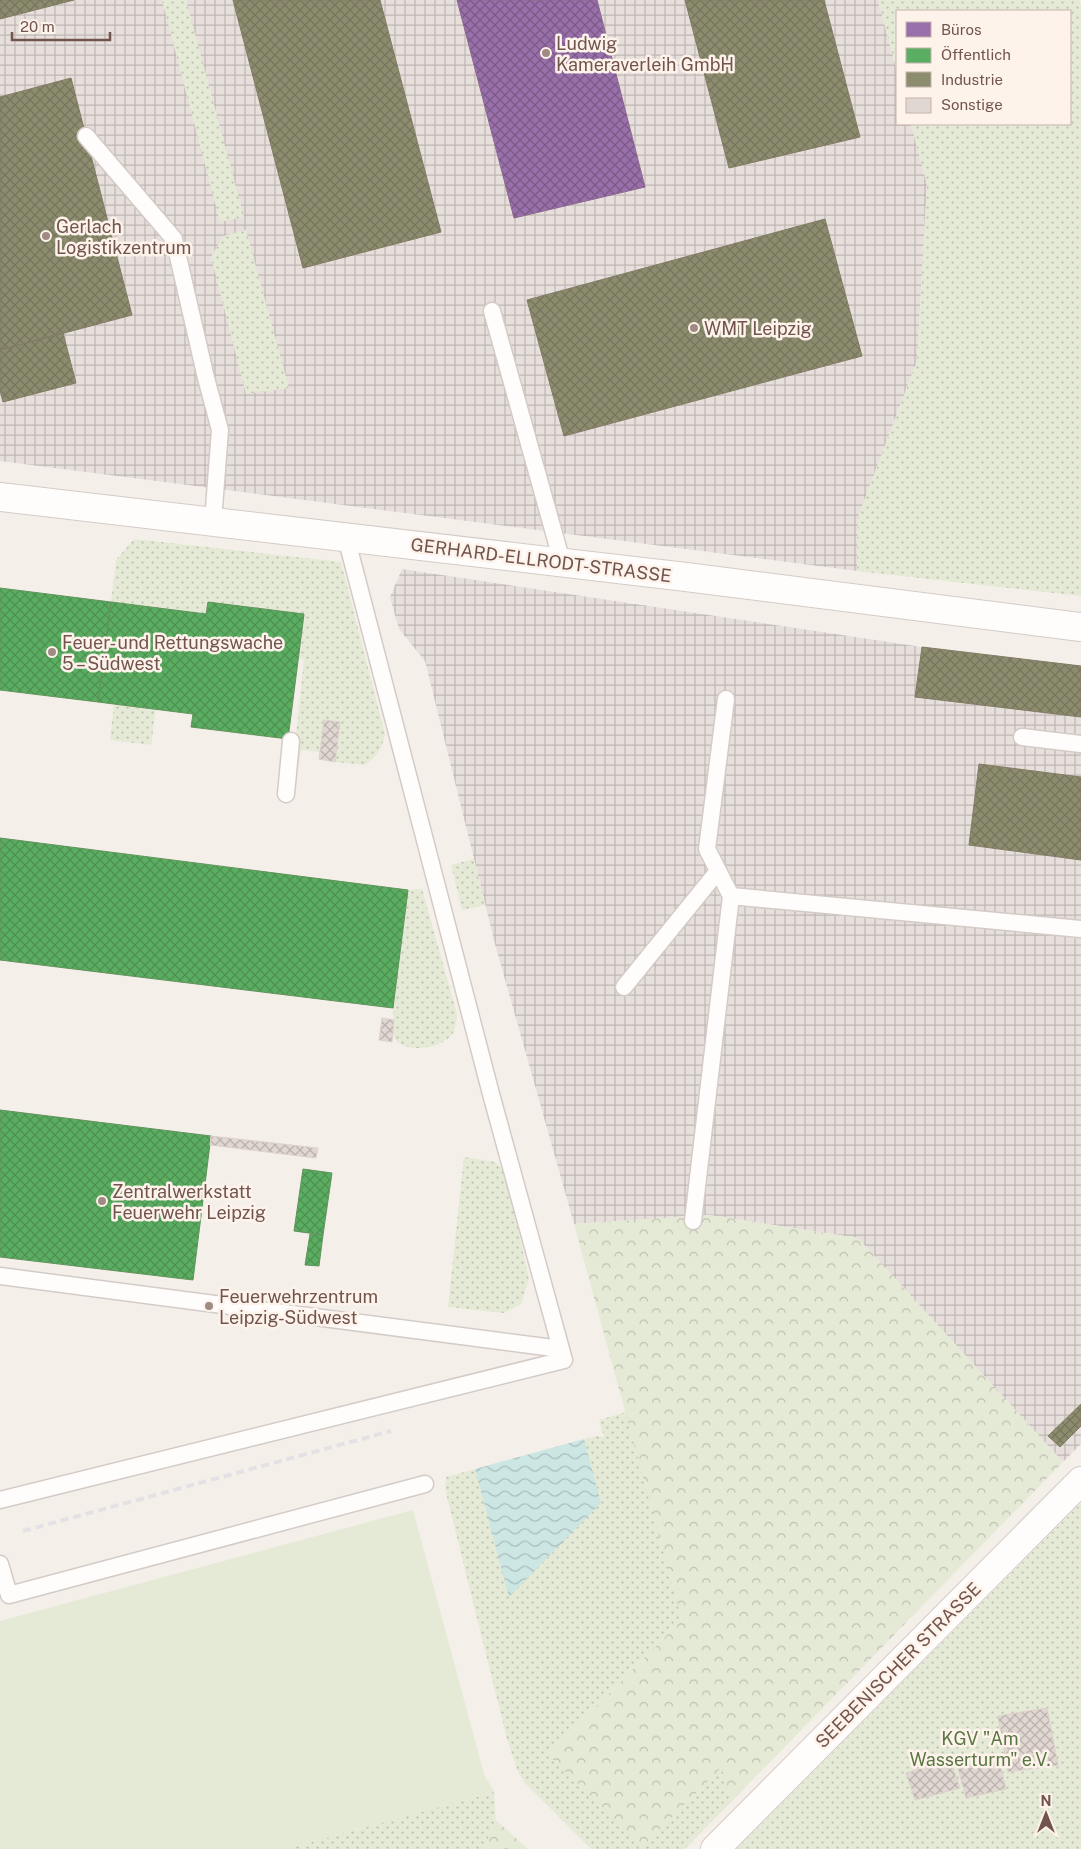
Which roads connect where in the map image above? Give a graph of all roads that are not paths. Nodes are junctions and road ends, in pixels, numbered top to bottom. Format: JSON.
{"nodes":[{"id":1,"x":86,"y":136,"type":"dead end"},
{"id":2,"x":492,"y":311,"type":"dead end"},
{"id":3,"x":0,"y":497,"type":"edge"},
{"id":4,"x":213,"y":520,"type":"junction"},
{"id":5,"x":346,"y":537,"type":"junction"},
{"id":6,"x":562,"y":562,"type":"junction"},
{"id":7,"x":1081,"y":627,"type":"edge"},
{"id":8,"x":726,"y":699,"type":"dead end"},
{"id":9,"x":1022,"y":736,"type":"dead end"},
{"id":10,"x":291,"y":741,"type":"dead end"},
{"id":11,"x":1081,"y":744,"type":"edge"},
{"id":12,"x":286,"y":794,"type":"dead end"},
{"id":13,"x":718,"y":871,"type":"junction"},
{"id":14,"x":731,"y":896,"type":"junction"},
{"id":15,"x":1081,"y":929,"type":"edge"},
{"id":16,"x":624,"y":987,"type":"dead end"},
{"id":17,"x":692,"y":1221,"type":"dead end"},
{"id":18,"x":0,"y":1276,"type":"edge"},
{"id":19,"x":561,"y":1349,"type":"junction"},
{"id":20,"x":1081,"y":1481,"type":"edge"},
{"id":21,"x":426,"y":1484,"type":"dead end"},
{"id":22,"x":0,"y":1500,"type":"edge"},
{"id":23,"x":0,"y":1564,"type":"edge"},
{"id":24,"x":715,"y":1849,"type":"edge"}],
"edges":[{"from":1,"to":4,"type":"lane"},
{"from":2,"to":6,"type":"lane"},
{"from":3,"to":4,"type":"main road","name":"GERHARD-ELLRODT-STRASSE"},
{"from":4,"to":5,"type":"main road","name":"GERHARD-ELLRODT-STRASSE"},
{"from":5,"to":6,"type":"main road","name":"GERHARD-ELLRODT-STRASSE"},
{"from":5,"to":19,"type":"lane"},
{"from":6,"to":7,"type":"main road","name":"GERHARD-ELLRODT-STRASSE"},
{"from":8,"to":13,"type":"lane"},
{"from":9,"to":11,"type":"lane"},
{"from":10,"to":12,"type":"lane"},
{"from":13,"to":14,"type":"lane"},
{"from":13,"to":16,"type":"lane"},
{"from":14,"to":15,"type":"lane"},
{"from":14,"to":17,"type":"lane"},
{"from":18,"to":19,"type":"lane"},
{"from":19,"to":22,"type":"lane"},
{"from":20,"to":24,"type":"main road","name":"SEEBENISCHER STRASSE"},
{"from":21,"to":23,"type":"lane"}]}
